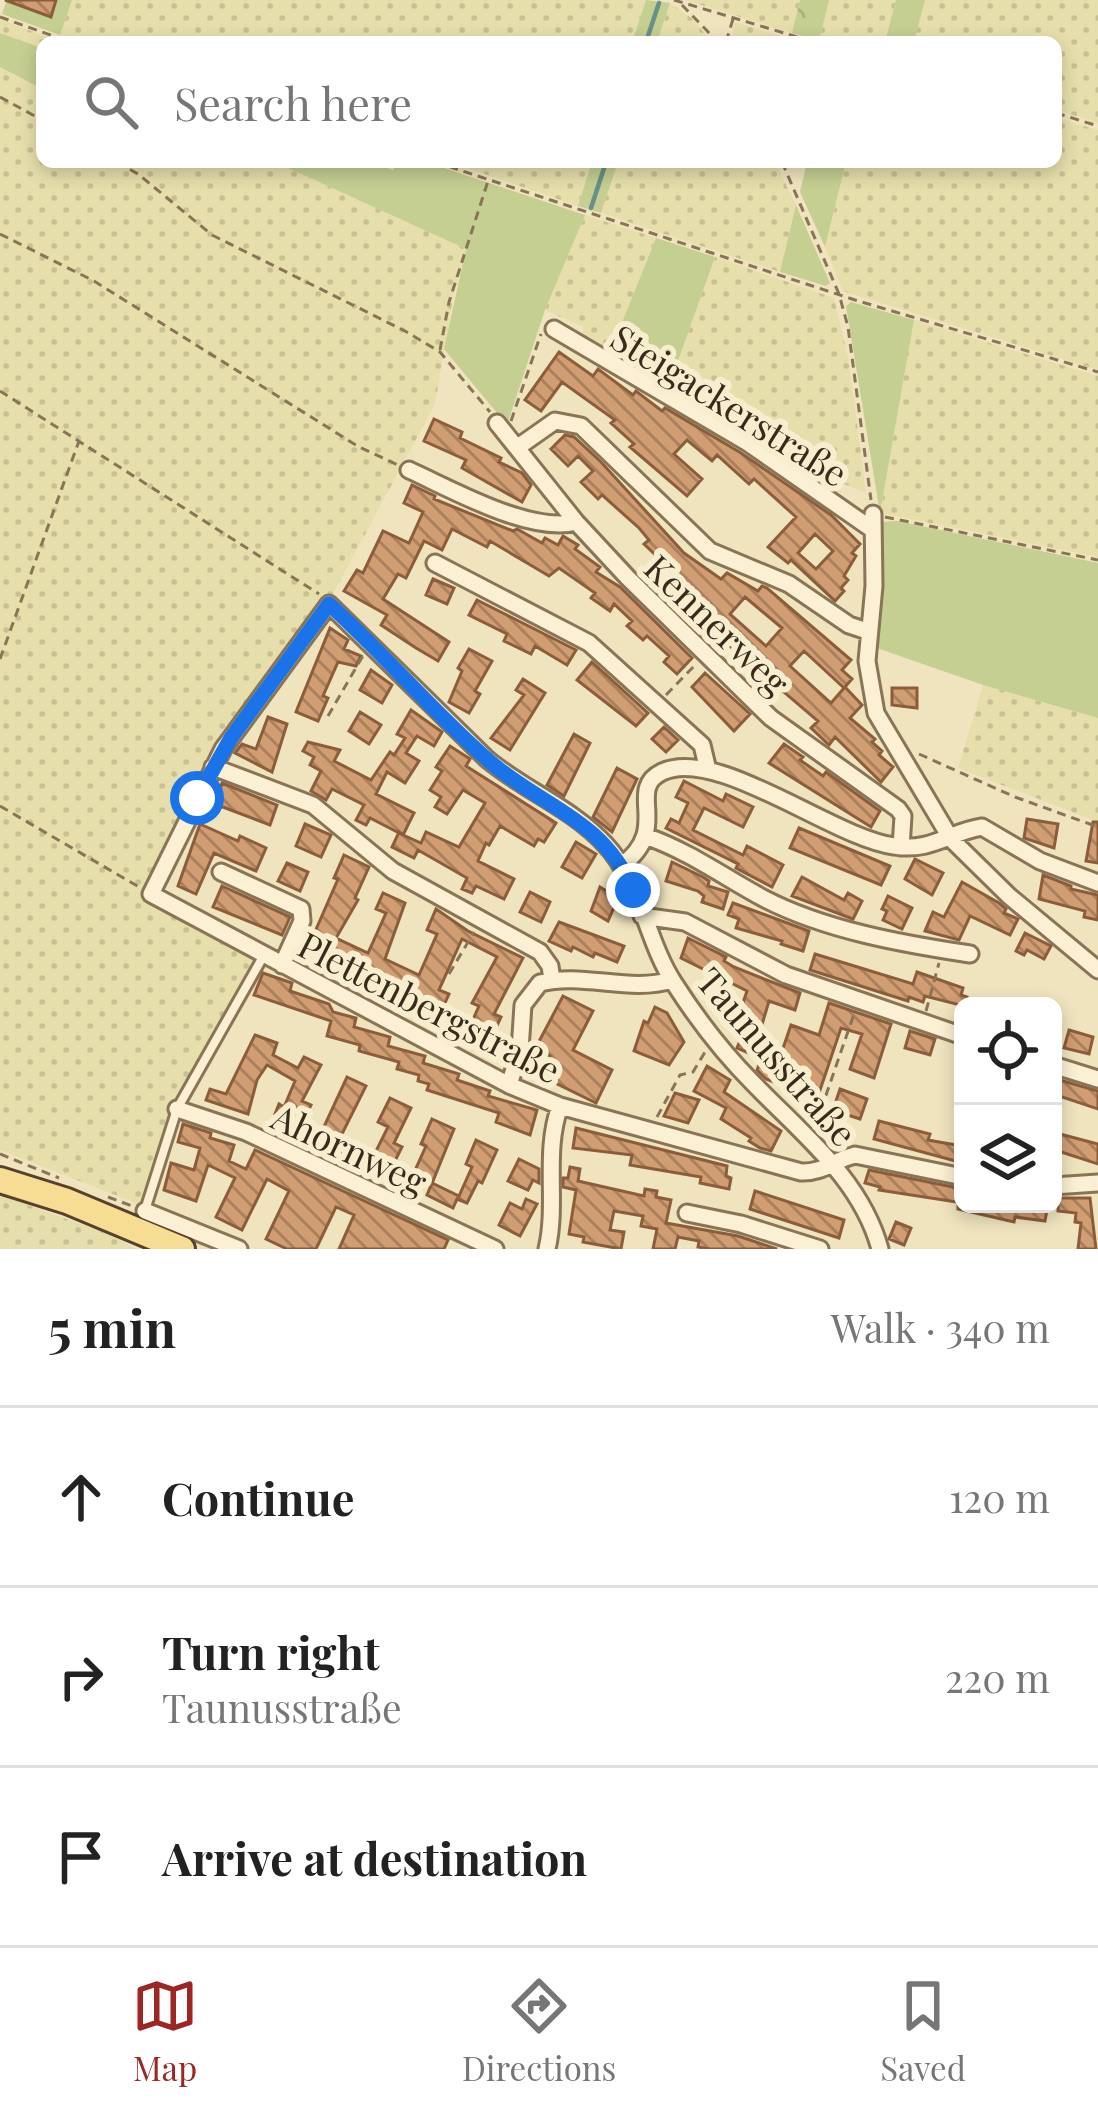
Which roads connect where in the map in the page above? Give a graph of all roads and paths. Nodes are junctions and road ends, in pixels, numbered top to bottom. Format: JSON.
{"nodes":[{"id":1,"x":676,"y":0,"type":"edge"},
{"id":2,"x":0,"y":17,"type":"edge"},
{"id":3,"x":733,"y":18,"type":"junction"},
{"id":4,"x":53,"y":36,"type":"edge"},
{"id":5,"x":712,"y":36,"type":"edge"},
{"id":6,"x":728,"y":36,"type":"edge"},
{"id":7,"x":794,"y":36,"type":"edge"},
{"id":8,"x":0,"y":97,"type":"edge"},
{"id":9,"x":1062,"y":115,"type":"edge"},
{"id":10,"x":36,"y":117,"type":"edge"},
{"id":11,"x":1098,"y":126,"type":"edge"},
{"id":12,"x":128,"y":168,"type":"edge"},
{"id":13,"x":453,"y":168,"type":"edge"},
{"id":14,"x":785,"y":168,"type":"edge"},
{"id":15,"x":488,"y":179,"type":"junction"},
{"id":16,"x":0,"y":234,"type":"edge"},
{"id":17,"x":839,"y":294,"type":"junction"},
{"id":18,"x":554,"y":329,"type":"joint"},
{"id":19,"x":440,"y":352,"type":"junction"},
{"id":20,"x":1098,"y":372,"type":"edge"},
{"id":21,"x":0,"y":391,"type":"edge"},
{"id":22,"x":507,"y":435,"type":"junction"},
{"id":23,"x":80,"y":441,"type":"junction"},
{"id":24,"x":409,"y":470,"type":"joint"},
{"id":25,"x":576,"y":522,"type":"junction"},
{"id":26,"x":873,"y":522,"type":"junction"},
{"id":27,"x":1098,"y":560,"type":"edge"},
{"id":28,"x":435,"y":563,"type":"dead end"},
{"id":29,"x":329,"y":604,"type":"junction"},
{"id":30,"x":867,"y":631,"type":"junction"},
{"id":31,"x":371,"y":643,"type":"junction"},
{"id":32,"x":706,"y":653,"type":"junction"},
{"id":33,"x":0,"y":659,"type":"edge"},
{"id":34,"x":657,"y":705,"type":"junction"},
{"id":35,"x":328,"y":716,"type":"dead end"},
{"id":36,"x":893,"y":748,"type":"junction"},
{"id":37,"x":213,"y":767,"type":"junction"},
{"id":38,"x":708,"y":770,"type":"junction"},
{"id":39,"x":0,"y":806,"type":"edge"},
{"id":40,"x":1098,"y":827,"type":"edge"},
{"id":41,"x":648,"y":837,"type":"junction"},
{"id":42,"x":951,"y":839,"type":"junction"},
{"id":43,"x":901,"y":847,"type":"junction"},
{"id":44,"x":622,"y":865,"type":"junction"},
{"id":45,"x":220,"y":872,"type":"dead end"},
{"id":46,"x":1098,"y":883,"type":"edge"},
{"id":47,"x":151,"y":894,"type":"junction"},
{"id":48,"x":642,"y":916,"type":"junction"},
{"id":49,"x":481,"y":920,"type":"junction"},
{"id":50,"x":943,"y":950,"type":"junction"},
{"id":51,"x":970,"y":953,"type":"dead end"},
{"id":52,"x":264,"y":955,"type":"junction"},
{"id":53,"x":282,"y":964,"type":"junction"},
{"id":54,"x":1098,"y":970,"type":"edge"},
{"id":55,"x":449,"y":974,"type":"dead end"},
{"id":56,"x":552,"y":980,"type":"junction"},
{"id":57,"x":672,"y":980,"type":"junction"},
{"id":58,"x":859,"y":1001,"type":"junction"},
{"id":59,"x":923,"y":1022,"type":"junction"},
{"id":60,"x":954,"y":1033,"type":"edge"},
{"id":61,"x":725,"y":1052,"type":"junction"},
{"id":62,"x":1062,"y":1068,"type":"edge"},
{"id":63,"x":1098,"y":1079,"type":"edge"},
{"id":64,"x":509,"y":1085,"type":"junction"},
{"id":65,"x":560,"y":1106,"type":"junction"},
{"id":66,"x":177,"y":1109,"type":"junction"},
{"id":67,"x":650,"y":1129,"type":"junction"},
{"id":68,"x":809,"y":1140,"type":"junction"},
{"id":69,"x":832,"y":1164,"type":"junction"},
{"id":70,"x":954,"y":1175,"type":"edge"},
{"id":71,"x":0,"y":1180,"type":"edge"},
{"id":72,"x":1098,"y":1183,"type":"edge"},
{"id":73,"x":1062,"y":1185,"type":"edge"},
{"id":74,"x":145,"y":1211,"type":"joint"},
{"id":75,"x":687,"y":1213,"type":"dead end"},
{"id":76,"x":182,"y":1249,"type":"edge"},
{"id":77,"x":239,"y":1249,"type":"edge"},
{"id":78,"x":495,"y":1249,"type":"edge"},
{"id":79,"x":547,"y":1249,"type":"edge"},
{"id":80,"x":820,"y":1249,"type":"edge"},
{"id":81,"x":880,"y":1249,"type":"edge"}],
"edges":[{"from":1,"to":3,"type":"path"},
{"from":1,"to":5,"type":"path"},
{"from":2,"to":4,"type":"path"},
{"from":3,"to":6,"type":"path"},
{"from":3,"to":7,"type":"path"},
{"from":8,"to":10,"type":"path"},
{"from":9,"to":11,"type":"path"},
{"from":12,"to":19,"type":"path"},
{"from":13,"to":15,"type":"path"},
{"from":14,"to":17,"type":"path"},
{"from":15,"to":17,"type":"path"},
{"from":15,"to":19,"type":"path"},
{"from":16,"to":24,"type":"path"},
{"from":17,"to":20,"type":"path"},
{"from":17,"to":26,"type":"path"},
{"from":18,"to":22,"type":"path"},
{"from":18,"to":26,"type":"street","name":"Steigackerstraße"},
{"from":19,"to":22,"type":"path"},
{"from":21,"to":23,"type":"path"},
{"from":22,"to":25,"type":"street","name":"Kennerweg"},
{"from":22,"to":30,"type":"street"},
{"from":23,"to":29,"type":"path"},
{"from":23,"to":33,"type":"path"},
{"from":24,"to":25,"type":"street"},
{"from":25,"to":32,"type":"street","name":"Kennerweg"},
{"from":26,"to":27,"type":"path"},
{"from":26,"to":30,"type":"street"},
{"from":28,"to":34,"type":"street"},
{"from":29,"to":31,"type":"street","name":"Taunusstraße"},
{"from":29,"to":37,"type":"street"},
{"from":30,"to":36,"type":"street"},
{"from":31,"to":35,"type":"path"},
{"from":31,"to":44,"type":"street","name":"Taunusstraße"},
{"from":32,"to":34,"type":"path"},
{"from":32,"to":43,"type":"street","name":"Kennerweg"},
{"from":34,"to":38,"type":"street"},
{"from":36,"to":40,"type":"path"},
{"from":36,"to":42,"type":"street"},
{"from":37,"to":47,"type":"street"},
{"from":37,"to":49,"type":"street"},
{"from":38,"to":41,"type":"street"},
{"from":38,"to":43,"type":"street"},
{"from":39,"to":47,"type":"path"},
{"from":41,"to":44,"type":"street"},
{"from":41,"to":50,"type":"street"},
{"from":42,"to":43,"type":"street"},
{"from":42,"to":46,"type":"street"},
{"from":42,"to":54,"type":"street"},
{"from":44,"to":48,"type":"street","name":"Taunusstraße"},
{"from":45,"to":53,"type":"street"},
{"from":47,"to":52,"type":"street","name":"Plettenbergstraße"},
{"from":48,"to":57,"type":"street","name":"Taunusstraße"},
{"from":48,"to":58,"type":"street"},
{"from":49,"to":55,"type":"path"},
{"from":49,"to":56,"type":"street"},
{"from":50,"to":51,"type":"street"},
{"from":50,"to":59,"type":"path"},
{"from":52,"to":53,"type":"street","name":"Plettenbergstraße"},
{"from":52,"to":66,"type":"lane"},
{"from":53,"to":64,"type":"street","name":"Plettenbergstraße"},
{"from":56,"to":57,"type":"street"},
{"from":56,"to":64,"type":"street"},
{"from":57,"to":61,"type":"street","name":"Taunusstraße"},
{"from":58,"to":59,"type":"street"},
{"from":58,"to":68,"type":"path"},
{"from":59,"to":60,"type":"street"},
{"from":61,"to":67,"type":"path"},
{"from":61,"to":68,"type":"street","name":"Taunusstraße"},
{"from":62,"to":63,"type":"street"},
{"from":64,"to":65,"type":"street","name":"Plettenbergstraße"},
{"from":65,"to":67,"type":"street","name":"Plettenbergstraße"},
{"from":65,"to":79,"type":"street"},
{"from":66,"to":74,"type":"lane"},
{"from":66,"to":78,"type":"street","name":"Ahornweg"},
{"from":67,"to":69,"type":"street","name":"Plettenbergstraße"},
{"from":68,"to":69,"type":"street","name":"Taunusstraße"},
{"from":69,"to":70,"type":"street","name":"Plettenbergstraße"},
{"from":69,"to":81,"type":"street","name":"Taunusstraße"},
{"from":71,"to":76,"type":"main road"},
{"from":72,"to":73,"type":"street"},
{"from":74,"to":77,"type":"street"},
{"from":75,"to":80,"type":"street"}]}
